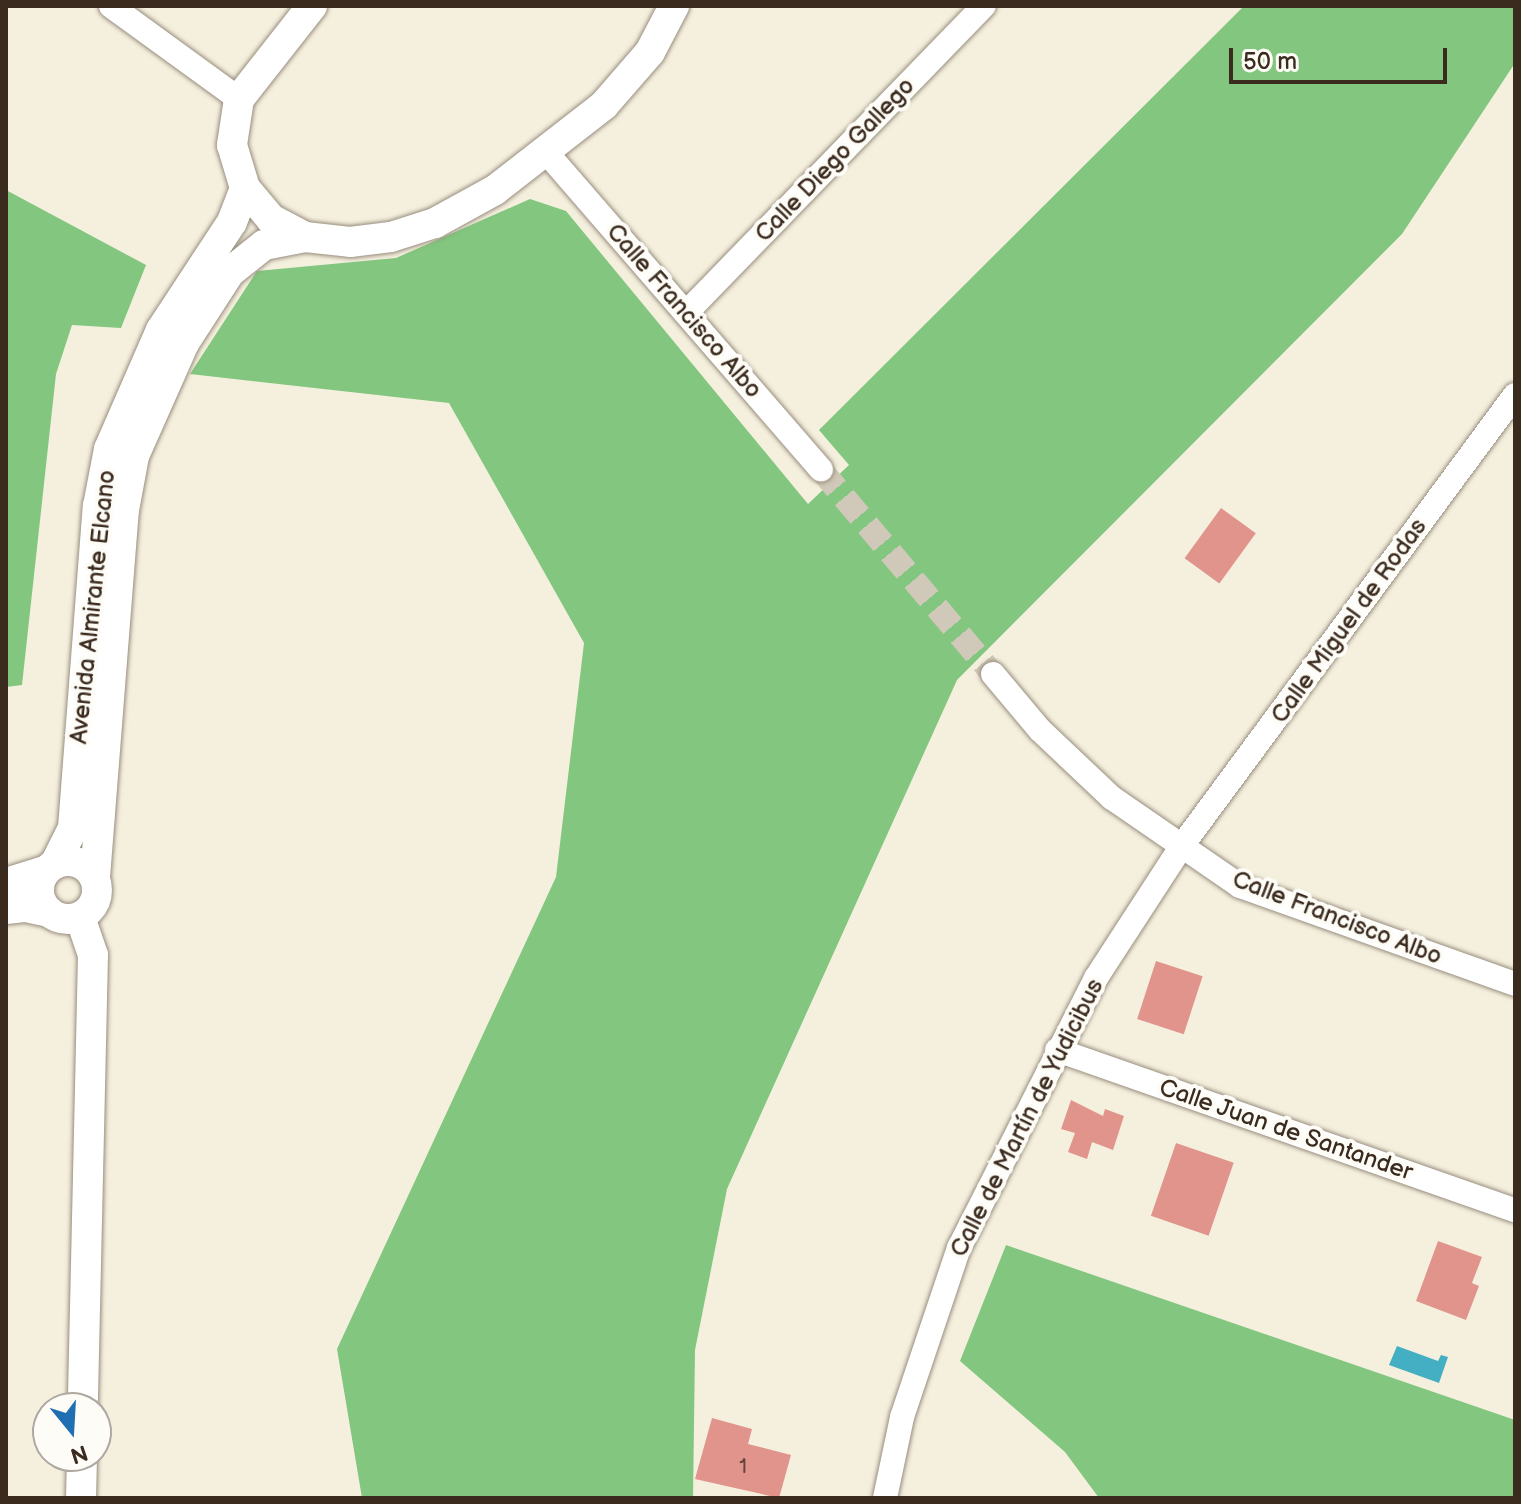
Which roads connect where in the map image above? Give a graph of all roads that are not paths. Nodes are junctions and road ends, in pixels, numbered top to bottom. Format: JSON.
{"nodes":[{"id":1,"x":111,"y":6,"type":"edge"},
{"id":2,"x":312,"y":6,"type":"edge"},
{"id":3,"x":674,"y":6,"type":"edge"},
{"id":4,"x":984,"y":6,"type":"edge"},
{"id":5,"x":239,"y":99,"type":"junction"},
{"id":6,"x":546,"y":152,"type":"junction"},
{"id":7,"x":245,"y":188,"type":"junction"},
{"id":8,"x":305,"y":237,"type":"junction"},
{"id":9,"x":686,"y":313,"type":"junction"},
{"id":10,"x":1515,"y":395,"type":"edge"},
{"id":11,"x":821,"y":470,"type":"tunnel mouth"},
{"id":12,"x":993,"y":674,"type":"tunnel mouth"},
{"id":13,"x":1181,"y":847,"type":"junction"},
{"id":14,"x":50,"y":867,"type":"junction"},
{"id":15,"x":95,"y":877,"type":"junction"},
{"id":16,"x":6,"y":883,"type":"edge"},
{"id":17,"x":6,"y":909,"type":"edge"},
{"id":18,"x":49,"y":912,"type":"junction"},
{"id":19,"x":80,"y":917,"type":"junction"},
{"id":20,"x":1515,"y":984,"type":"edge"},
{"id":21,"x":1057,"y":1050,"type":"junction"},
{"id":22,"x":1515,"y":1210,"type":"edge"},
{"id":23,"x":83,"y":1392,"type":"edge"},
{"id":24,"x":82,"y":1472,"type":"edge"},
{"id":25,"x":81,"y":1498,"type":"edge"},
{"id":26,"x":885,"y":1498,"type":"edge"}],
"edges":[{"from":1,"to":5,"type":"street"},
{"from":2,"to":5,"type":"street"},
{"from":3,"to":6,"type":"street"},
{"from":4,"to":9,"type":"street","name":"Calle Diego Gallego"},
{"from":5,"to":7,"type":"street"},
{"from":6,"to":8,"type":"street"},
{"from":6,"to":9,"type":"street","name":"Calle Francisco Albo"},
{"from":7,"to":8,"type":"street"},
{"from":7,"to":14,"type":"street","name":"Avenida Almirante Elcano"},
{"from":8,"to":15,"type":"street","name":"Avenida Almirante Elcano"},
{"from":9,"to":11,"type":"street","name":"Calle Francisco Albo"},
{"from":10,"to":13,"type":"street","name":"Calle Miguel de Rodas"},
{"from":12,"to":13,"type":"street","name":"Calle Francisco Albo"},
{"from":13,"to":20,"type":"street","name":"Calle Francisco Albo"},
{"from":13,"to":21,"type":"street","name":"Calle de Martín de Yudicibus"},
{"from":14,"to":15,"type":"street"},
{"from":14,"to":16,"type":"street"},
{"from":14,"to":18,"type":"street"},
{"from":15,"to":19,"type":"street"},
{"from":17,"to":18,"type":"street"},
{"from":18,"to":19,"type":"street"},
{"from":19,"to":23,"type":"street"},
{"from":21,"to":22,"type":"street","name":"Calle Juan de Santander"},
{"from":21,"to":26,"type":"street","name":"Calle de Martín de Yudicibus"},
{"from":24,"to":25,"type":"street"}]}
